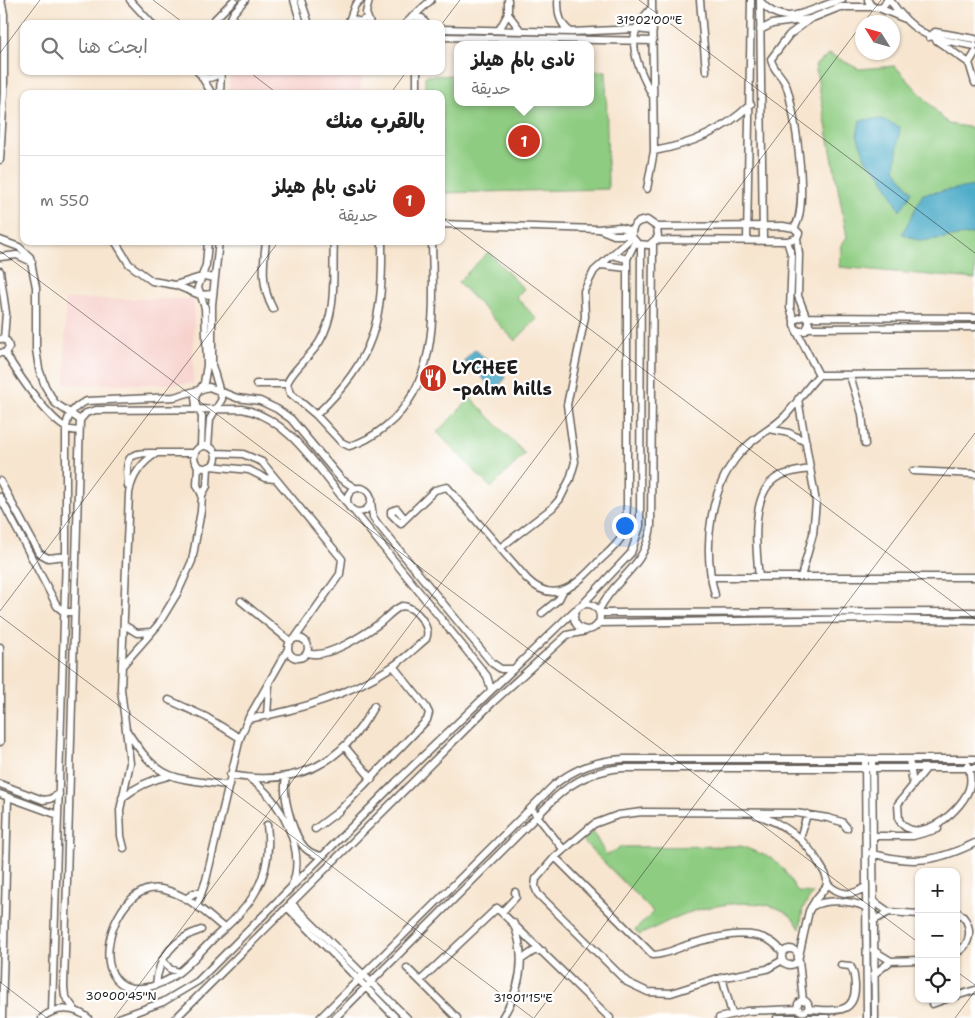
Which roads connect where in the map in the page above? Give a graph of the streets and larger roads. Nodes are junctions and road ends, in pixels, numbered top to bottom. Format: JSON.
{"nodes":[{"id":1,"x":1,"y":0,"type":"edge"},
{"id":2,"x":130,"y":0,"type":"edge"},
{"id":3,"x":234,"y":0,"type":"edge"},
{"id":4,"x":245,"y":0,"type":"edge"},
{"id":5,"x":294,"y":0,"type":"edge"},
{"id":6,"x":301,"y":0,"type":"edge"},
{"id":7,"x":360,"y":0,"type":"edge"},
{"id":8,"x":369,"y":0,"type":"edge"},
{"id":9,"x":431,"y":0,"type":"edge"},
{"id":10,"x":508,"y":0,"type":"edge"},
{"id":11,"x":558,"y":0,"type":"edge"},
{"id":12,"x":700,"y":0,"type":"edge"},
{"id":13,"x":750,"y":0,"type":"edge"},
{"id":14,"x":760,"y":0,"type":"edge"},
{"id":15,"x":842,"y":0,"type":"edge"},
{"id":16,"x":868,"y":0,"type":"edge"},
{"id":17,"x":889,"y":0,"type":"edge"},
{"id":18,"x":652,"y":4,"type":"edge"},
{"id":19,"x":426,"y":6,"type":"junction"},
{"id":20,"x":877,"y":8,"type":"junction"},
{"id":21,"x":508,"y":14,"type":"junction"},
{"id":22,"x":412,"y":16,"type":"junction"},
{"id":23,"x":559,"y":17,"type":"junction"},
{"id":24,"x":903,"y":18,"type":"junction"},
{"id":25,"x":810,"y":19,"type":"junction"},
{"id":26,"x":148,"y":20,"type":"edge"},
{"id":27,"x":214,"y":20,"type":"edge"},
{"id":28,"x":230,"y":20,"type":"edge"},
{"id":29,"x":300,"y":20,"type":"edge"},
{"id":30,"x":308,"y":20,"type":"edge"},
{"id":31,"x":350,"y":20,"type":"edge"},
{"id":32,"x":369,"y":20,"type":"edge"},
{"id":33,"x":409,"y":20,"type":"edge"},
{"id":34,"x":423,"y":20,"type":"edge"},
{"id":35,"x":425,"y":20,"type":"edge"},
{"id":36,"x":785,"y":22,"type":"junction"},
{"id":37,"x":445,"y":29,"type":"edge"},
{"id":38,"x":636,"y":29,"type":"junction"},
{"id":39,"x":499,"y":30,"type":"junction"},
{"id":40,"x":760,"y":30,"type":"junction"},
{"id":41,"x":521,"y":31,"type":"junction"},
{"id":42,"x":549,"y":32,"type":"junction"},
{"id":43,"x":572,"y":32,"type":"junction"},
{"id":44,"x":653,"y":32,"type":"junction"},
{"id":45,"x":789,"y":35,"type":"junction"},
{"id":46,"x":445,"y":37,"type":"edge"},
{"id":47,"x":929,"y":37,"type":"junction"},
{"id":48,"x":975,"y":39,"type":"edge"},
{"id":49,"x":635,"y":40,"type":"junction"},
{"id":50,"x":936,"y":40,"type":"junction"},
{"id":51,"x":653,"y":42,"type":"junction"},
{"id":52,"x":975,"y":46,"type":"edge"},
{"id":53,"x":975,"y":53,"type":"edge"},
{"id":54,"x":969,"y":63,"type":"junction"},
{"id":55,"x":706,"y":71,"type":"dead end"},
{"id":56,"x":201,"y":75,"type":"edge"},
{"id":57,"x":222,"y":75,"type":"edge"},
{"id":58,"x":417,"y":75,"type":"edge"},
{"id":59,"x":975,"y":83,"type":"edge"},
{"id":60,"x":210,"y":90,"type":"edge"},
{"id":61,"x":220,"y":90,"type":"edge"},
{"id":62,"x":417,"y":90,"type":"edge"},
{"id":63,"x":2,"y":93,"type":"edge"},
{"id":64,"x":653,"y":97,"type":"junction"},
{"id":65,"x":751,"y":104,"type":"junction"},
{"id":66,"x":654,"y":151,"type":"junction"},
{"id":67,"x":0,"y":160,"type":"edge"},
{"id":68,"x":647,"y":189,"type":"dead end"},
{"id":69,"x":445,"y":224,"type":"edge"},
{"id":70,"x":764,"y":226,"type":"junction"},
{"id":71,"x":657,"y":227,"type":"junction"},
{"id":72,"x":717,"y":227,"type":"junction"},
{"id":73,"x":733,"y":227,"type":"junction"},
{"id":74,"x":748,"y":227,"type":"junction"},
{"id":75,"x":794,"y":228,"type":"junction"},
{"id":76,"x":634,"y":238,"type":"junction"},
{"id":77,"x":797,"y":238,"type":"junction"},
{"id":78,"x":0,"y":240,"type":"edge"},
{"id":79,"x":716,"y":240,"type":"junction"},
{"id":80,"x":732,"y":240,"type":"junction"},
{"id":81,"x":747,"y":240,"type":"junction"},
{"id":82,"x":763,"y":240,"type":"junction"},
{"id":83,"x":787,"y":241,"type":"junction"},
{"id":84,"x":654,"y":242,"type":"junction"},
{"id":85,"x":117,"y":245,"type":"edge"},
{"id":86,"x":208,"y":245,"type":"edge"},
{"id":87,"x":218,"y":245,"type":"edge"},
{"id":88,"x":266,"y":245,"type":"edge"},
{"id":89,"x":334,"y":245,"type":"edge"},
{"id":90,"x":382,"y":245,"type":"edge"},
{"id":91,"x":432,"y":245,"type":"edge"},
{"id":92,"x":612,"y":255,"type":"junction"},
{"id":93,"x":0,"y":257,"type":"edge"},
{"id":94,"x":627,"y":259,"type":"junction"},
{"id":95,"x":32,"y":262,"type":"junction"},
{"id":96,"x":601,"y":265,"type":"junction"},
{"id":97,"x":627,"y":268,"type":"junction"},
{"id":98,"x":0,"y":271,"type":"edge"},
{"id":99,"x":199,"y":278,"type":"junction"},
{"id":100,"x":214,"y":278,"type":"junction"},
{"id":101,"x":175,"y":285,"type":"junction"},
{"id":102,"x":213,"y":294,"type":"junction"},
{"id":103,"x":200,"y":295,"type":"junction"},
{"id":104,"x":273,"y":309,"type":"dead end"},
{"id":105,"x":805,"y":316,"type":"junction"},
{"id":106,"x":975,"y":318,"type":"edge"},
{"id":107,"x":794,"y":320,"type":"junction"},
{"id":108,"x":975,"y":327,"type":"edge"},
{"id":109,"x":808,"y":328,"type":"junction"},
{"id":110,"x":796,"y":330,"type":"junction"},
{"id":111,"x":2,"y":339,"type":"edge"},
{"id":112,"x":3,"y":353,"type":"edge"},
{"id":113,"x":975,"y":374,"type":"edge"},
{"id":114,"x":819,"y":375,"type":"junction"},
{"id":115,"x":850,"y":376,"type":"junction"},
{"id":116,"x":256,"y":384,"type":"dead end"},
{"id":117,"x":287,"y":384,"type":"junction"},
{"id":118,"x":200,"y":389,"type":"junction"},
{"id":119,"x":218,"y":389,"type":"junction"},
{"id":120,"x":798,"y":399,"type":"junction"},
{"id":121,"x":199,"y":409,"type":"junction"},
{"id":122,"x":216,"y":409,"type":"junction"},
{"id":123,"x":70,"y":414,"type":"junction"},
{"id":124,"x":316,"y":415,"type":"junction"},
{"id":125,"x":80,"y":420,"type":"junction"},
{"id":126,"x":66,"y":429,"type":"junction"},
{"id":127,"x":770,"y":429,"type":"junction"},
{"id":128,"x":78,"y":430,"type":"junction"},
{"id":129,"x":202,"y":433,"type":"junction"},
{"id":130,"x":209,"y":433,"type":"junction"},
{"id":131,"x":806,"y":442,"type":"junction"},
{"id":132,"x":865,"y":444,"type":"dead end"},
{"id":133,"x":205,"y":447,"type":"junction"},
{"id":134,"x":195,"y":452,"type":"junction"},
{"id":135,"x":157,"y":453,"type":"junction"},
{"id":136,"x":215,"y":453,"type":"junction"},
{"id":137,"x":198,"y":465,"type":"junction"},
{"id":138,"x":210,"y":466,"type":"junction"},
{"id":139,"x":810,"y":469,"type":"junction"},
{"id":140,"x":913,"y":471,"type":"dead end"},
{"id":141,"x":975,"y":474,"type":"edge"},
{"id":142,"x":275,"y":479,"type":"junction"},
{"id":143,"x":0,"y":481,"type":"edge"},
{"id":144,"x":355,"y":488,"type":"junction"},
{"id":145,"x":128,"y":493,"type":"junction"},
{"id":146,"x":202,"y":495,"type":"junction"},
{"id":147,"x":0,"y":497,"type":"edge"},
{"id":148,"x":371,"y":502,"type":"junction"},
{"id":149,"x":347,"y":503,"type":"junction"},
{"id":150,"x":354,"y":511,"type":"junction"},
{"id":151,"x":641,"y":511,"type":"junction"},
{"id":152,"x":652,"y":511,"type":"junction"},
{"id":153,"x":406,"y":519,"type":"dead end"},
{"id":154,"x":33,"y":542,"type":"junction"},
{"id":155,"x":26,"y":546,"type":"junction"},
{"id":156,"x":500,"y":548,"type":"junction"},
{"id":157,"x":40,"y":553,"type":"junction"},
{"id":158,"x":66,"y":556,"type":"junction"},
{"id":159,"x":32,"y":557,"type":"junction"},
{"id":160,"x":712,"y":577,"type":"junction"},
{"id":161,"x":759,"y":577,"type":"junction"},
{"id":162,"x":801,"y":577,"type":"junction"},
{"id":163,"x":975,"y":577,"type":"edge"},
{"id":164,"x":64,"y":584,"type":"junction"},
{"id":165,"x":76,"y":584,"type":"junction"},
{"id":166,"x":563,"y":590,"type":"junction"},
{"id":167,"x":433,"y":592,"type":"junction"},
{"id":168,"x":715,"y":595,"type":"dead end"},
{"id":169,"x":424,"y":599,"type":"junction"},
{"id":170,"x":241,"y":601,"type":"dead end"},
{"id":171,"x":582,"y":605,"type":"junction"},
{"id":172,"x":576,"y":610,"type":"junction"},
{"id":173,"x":599,"y":611,"type":"junction"},
{"id":174,"x":64,"y":612,"type":"junction"},
{"id":175,"x":74,"y":612,"type":"junction"},
{"id":176,"x":975,"y":612,"type":"edge"},
{"id":177,"x":542,"y":613,"type":"dead end"},
{"id":178,"x":879,"y":615,"type":"junction"},
{"id":179,"x":975,"y":622,"type":"edge"},
{"id":180,"x":599,"y":624,"type":"junction"},
{"id":181,"x":124,"y":625,"type":"junction"},
{"id":182,"x":586,"y":631,"type":"junction"},
{"id":183,"x":152,"y":632,"type":"junction"},
{"id":184,"x":293,"y":640,"type":"junction"},
{"id":185,"x":0,"y":647,"type":"edge"},
{"id":186,"x":288,"y":649,"type":"junction"},
{"id":187,"x":308,"y":653,"type":"junction"},
{"id":188,"x":492,"y":663,"type":"junction"},
{"id":189,"x":122,"y":666,"type":"junction"},
{"id":190,"x":393,"y":666,"type":"junction"},
{"id":191,"x":514,"y":669,"type":"junction"},
{"id":192,"x":483,"y":671,"type":"junction"},
{"id":193,"x":269,"y":683,"type":"junction"},
{"id":194,"x":491,"y":689,"type":"junction"},
{"id":195,"x":169,"y":700,"type":"dead end"},
{"id":196,"x":374,"y":706,"type":"dead end"},
{"id":197,"x":267,"y":716,"type":"junction"},
{"id":198,"x":1,"y":718,"type":"edge"},
{"id":199,"x":248,"y":719,"type":"junction"},
{"id":200,"x":125,"y":728,"type":"junction"},
{"id":201,"x":240,"y":738,"type":"junction"},
{"id":202,"x":0,"y":742,"type":"edge"},
{"id":203,"x":345,"y":746,"type":"junction"},
{"id":204,"x":868,"y":759,"type":"junction"},
{"id":205,"x":909,"y":759,"type":"junction"},
{"id":206,"x":966,"y":759,"type":"junction"},
{"id":207,"x":975,"y":759,"type":"edge"},
{"id":208,"x":972,"y":768,"type":"edge"},
{"id":209,"x":869,"y":769,"type":"junction"},
{"id":210,"x":910,"y":769,"type":"junction"},
{"id":211,"x":926,"y":770,"type":"junction"},
{"id":212,"x":230,"y":775,"type":"junction"},
{"id":213,"x":168,"y":776,"type":"junction"},
{"id":214,"x":287,"y":776,"type":"junction"},
{"id":215,"x":249,"y":778,"type":"junction"},
{"id":216,"x":372,"y":779,"type":"junction"},
{"id":217,"x":0,"y":784,"type":"edge"},
{"id":218,"x":913,"y":784,"type":"junction"},
{"id":219,"x":227,"y":785,"type":"junction"},
{"id":220,"x":284,"y":789,"type":"junction"},
{"id":221,"x":0,"y":794,"type":"edge"},
{"id":222,"x":59,"y":794,"type":"junction"},
{"id":223,"x":27,"y":795,"type":"junction"},
{"id":224,"x":270,"y":795,"type":"junction"},
{"id":225,"x":8,"y":798,"type":"junction"},
{"id":226,"x":122,"y":798,"type":"junction"},
{"id":227,"x":25,"y":804,"type":"junction"},
{"id":228,"x":531,"y":808,"type":"junction"},
{"id":229,"x":750,"y":813,"type":"junction"},
{"id":230,"x":808,"y":814,"type":"junction"},
{"id":231,"x":58,"y":815,"type":"junction"},
{"id":232,"x":538,"y":815,"type":"junction"},
{"id":233,"x":267,"y":825,"type":"dead end"},
{"id":234,"x":315,"y":828,"type":"dead end"},
{"id":235,"x":847,"y":828,"type":"dead end"},
{"id":236,"x":938,"y":829,"type":"dead end"},
{"id":237,"x":296,"y":831,"type":"junction"},
{"id":238,"x":289,"y":833,"type":"junction"},
{"id":239,"x":342,"y":836,"type":"junction"},
{"id":240,"x":873,"y":836,"type":"junction"},
{"id":241,"x":299,"y":838,"type":"junction"},
{"id":242,"x":800,"y":839,"type":"junction"},
{"id":243,"x":292,"y":841,"type":"junction"},
{"id":244,"x":975,"y":843,"type":"edge"},
{"id":245,"x":350,"y":845,"type":"junction"},
{"id":246,"x":124,"y":848,"type":"dead end"},
{"id":247,"x":563,"y":849,"type":"junction"},
{"id":248,"x":306,"y":850,"type":"junction"},
{"id":249,"x":873,"y":853,"type":"junction"},
{"id":250,"x":295,"y":854,"type":"junction"},
{"id":251,"x":865,"y":854,"type":"junction"},
{"id":252,"x":322,"y":856,"type":"junction"},
{"id":253,"x":555,"y":857,"type":"junction"},
{"id":254,"x":886,"y":859,"type":"junction"},
{"id":255,"x":872,"y":868,"type":"junction"},
{"id":256,"x":827,"y":883,"type":"junction"},
{"id":257,"x":290,"y":888,"type":"junction"},
{"id":258,"x":865,"y":888,"type":"junction"},
{"id":259,"x":515,"y":892,"type":"dead end"},
{"id":260,"x":200,"y":893,"type":"junction"},
{"id":261,"x":843,"y":893,"type":"junction"},
{"id":262,"x":853,"y":893,"type":"junction"},
{"id":263,"x":187,"y":898,"type":"junction"},
{"id":264,"x":873,"y":901,"type":"junction"},
{"id":265,"x":842,"y":903,"type":"junction"},
{"id":266,"x":853,"y":903,"type":"junction"},
{"id":267,"x":289,"y":905,"type":"junction"},
{"id":268,"x":197,"y":906,"type":"junction"},
{"id":269,"x":811,"y":907,"type":"junction"},
{"id":270,"x":865,"y":907,"type":"junction"},
{"id":271,"x":503,"y":911,"type":"junction"},
{"id":272,"x":889,"y":912,"type":"junction"},
{"id":273,"x":958,"y":913,"type":"edge"},
{"id":274,"x":915,"y":914,"type":"edge"},
{"id":275,"x":512,"y":920,"type":"junction"},
{"id":276,"x":873,"y":921,"type":"junction"},
{"id":277,"x":967,"y":922,"type":"junction"},
{"id":278,"x":975,"y":922,"type":"edge"},
{"id":279,"x":224,"y":928,"type":"junction"},
{"id":280,"x":201,"y":930,"type":"dead end"},
{"id":281,"x":2,"y":942,"type":"edge"},
{"id":282,"x":960,"y":950,"type":"edge"},
{"id":283,"x":543,"y":951,"type":"junction"},
{"id":284,"x":782,"y":952,"type":"junction"},
{"id":285,"x":873,"y":953,"type":"junction"},
{"id":286,"x":865,"y":956,"type":"junction"},
{"id":287,"x":799,"y":958,"type":"junction"},
{"id":288,"x":522,"y":959,"type":"junction"},
{"id":289,"x":162,"y":960,"type":"junction"},
{"id":290,"x":915,"y":960,"type":"edge"},
{"id":291,"x":781,"y":961,"type":"junction"},
{"id":292,"x":891,"y":961,"type":"junction"},
{"id":293,"x":841,"y":966,"type":"dead end"},
{"id":294,"x":407,"y":968,"type":"dead end"},
{"id":295,"x":180,"y":972,"type":"junction"},
{"id":296,"x":873,"y":975,"type":"junction"},
{"id":297,"x":361,"y":978,"type":"junction"},
{"id":298,"x":722,"y":978,"type":"junction"},
{"id":299,"x":420,"y":981,"type":"junction"},
{"id":300,"x":156,"y":985,"type":"junction"},
{"id":301,"x":369,"y":985,"type":"junction"},
{"id":302,"x":975,"y":990,"type":"edge"},
{"id":303,"x":960,"y":995,"type":"edge"},
{"id":304,"x":803,"y":1001,"type":"junction"},
{"id":305,"x":808,"y":1009,"type":"junction"},
{"id":306,"x":76,"y":1010,"type":"junction"},
{"id":307,"x":52,"y":1011,"type":"junction"},
{"id":308,"x":799,"y":1012,"type":"edge"},
{"id":309,"x":732,"y":1014,"type":"junction"},
{"id":310,"x":87,"y":1017,"type":"edge"},
{"id":311,"x":808,"y":1017,"type":"edge"},
{"id":312,"x":2,"y":1018,"type":"edge"},
{"id":313,"x":42,"y":1018,"type":"edge"},
{"id":314,"x":97,"y":1018,"type":"edge"},
{"id":315,"x":119,"y":1018,"type":"edge"},
{"id":316,"x":176,"y":1018,"type":"edge"},
{"id":317,"x":320,"y":1018,"type":"edge"},
{"id":318,"x":335,"y":1018,"type":"edge"},
{"id":319,"x":396,"y":1018,"type":"edge"},
{"id":320,"x":407,"y":1018,"type":"edge"},
{"id":321,"x":457,"y":1018,"type":"edge"},
{"id":322,"x":502,"y":1018,"type":"edge"},
{"id":323,"x":610,"y":1018,"type":"edge"},
{"id":324,"x":719,"y":1018,"type":"edge"},
{"id":325,"x":778,"y":1018,"type":"edge"},
{"id":326,"x":827,"y":1018,"type":"edge"},
{"id":327,"x":867,"y":1018,"type":"edge"},
{"id":328,"x":875,"y":1018,"type":"edge"}],
"edges":[{"from":1,"to":63,"type":"street"},
{"from":2,"to":26,"type":"street"},
{"from":3,"to":27,"type":"street"},
{"from":4,"to":28,"type":"street"},
{"from":5,"to":29,"type":"street"},
{"from":6,"to":30,"type":"street"},
{"from":7,"to":31,"type":"street"},
{"from":8,"to":32,"type":"street"},
{"from":9,"to":19,"type":"street"},
{"from":10,"to":21,"type":"street"},
{"from":11,"to":23,"type":"street"},
{"from":12,"to":55,"type":"street"},
{"from":13,"to":65,"type":"street"},
{"from":14,"to":15,"type":"street"},
{"from":14,"to":40,"type":"street"},
{"from":16,"to":20,"type":"street"},
{"from":17,"to":20,"type":"street"},
{"from":17,"to":24,"type":"street"},
{"from":18,"to":38,"type":"street"},
{"from":18,"to":44,"type":"street"},
{"from":19,"to":22,"type":"street"},
{"from":19,"to":35,"type":"street"},
{"from":20,"to":24,"type":"street"},
{"from":20,"to":25,"type":"street"},
{"from":21,"to":39,"type":"street"},
{"from":21,"to":41,"type":"street"},
{"from":22,"to":33,"type":"street"},
{"from":22,"to":34,"type":"street"},
{"from":23,"to":42,"type":"street"},
{"from":23,"to":43,"type":"street"},
{"from":24,"to":47,"type":"street"},
{"from":25,"to":36,"type":"street"},
{"from":25,"to":45,"type":"street"},
{"from":36,"to":40,"type":"street"},
{"from":36,"to":45,"type":"street"},
{"from":37,"to":39,"type":"street"},
{"from":38,"to":43,"type":"street"},
{"from":38,"to":44,"type":"street"},
{"from":38,"to":49,"type":"street"},
{"from":39,"to":41,"type":"street"},
{"from":40,"to":70,"type":"street"},
{"from":41,"to":42,"type":"street"},
{"from":42,"to":43,"type":"street"},
{"from":44,"to":51,"type":"street"},
{"from":45,"to":75,"type":"street"},
{"from":46,"to":49,"type":"street"},
{"from":47,"to":48,"type":"street"},
{"from":47,"to":50,"type":"street"},
{"from":49,"to":51,"type":"street"},
{"from":49,"to":64,"type":"street"},
{"from":50,"to":52,"type":"street"},
{"from":50,"to":54,"type":"street"},
{"from":51,"to":64,"type":"street"},
{"from":53,"to":54,"type":"street"},
{"from":54,"to":59,"type":"street"},
{"from":56,"to":60,"type":"street"},
{"from":57,"to":61,"type":"street"},
{"from":58,"to":62,"type":"street"},
{"from":63,"to":67,"type":"street"},
{"from":64,"to":66,"type":"street"},
{"from":65,"to":66,"type":"street"},
{"from":65,"to":74,"type":"street"},
{"from":66,"to":68,"type":"street"},
{"from":69,"to":76,"type":"street"},
{"from":70,"to":74,"type":"street"},
{"from":70,"to":75,"type":"street"},
{"from":70,"to":82,"type":"street"},
{"from":71,"to":72,"type":"street"},
{"from":71,"to":76,"type":"street"},
{"from":71,"to":84,"type":"street"},
{"from":72,"to":73,"type":"street"},
{"from":72,"to":79,"type":"street"},
{"from":73,"to":74,"type":"street"},
{"from":73,"to":80,"type":"street"},
{"from":74,"to":81,"type":"street"},
{"from":75,"to":77,"type":"street"},
{"from":76,"to":84,"type":"street"},
{"from":76,"to":92,"type":"street"},
{"from":76,"to":94,"type":"street"},
{"from":76,"to":151,"type":"street"},
{"from":77,"to":83,"type":"street"},
{"from":77,"to":105,"type":"street"},
{"from":78,"to":95,"type":"street"},
{"from":79,"to":80,"type":"street"},
{"from":79,"to":84,"type":"street"},
{"from":80,"to":81,"type":"street"},
{"from":81,"to":82,"type":"street"},
{"from":82,"to":83,"type":"street"},
{"from":83,"to":107,"type":"street"},
{"from":84,"to":152,"type":"street"},
{"from":85,"to":101,"type":"street"},
{"from":86,"to":99,"type":"street"},
{"from":87,"to":100,"type":"street"},
{"from":88,"to":104,"type":"street"},
{"from":89,"to":117,"type":"street"},
{"from":90,"to":124,"type":"street"},
{"from":91,"to":124,"type":"street"},
{"from":92,"to":94,"type":"street"},
{"from":92,"to":96,"type":"street"},
{"from":93,"to":95,"type":"street"},
{"from":94,"to":97,"type":"street"},
{"from":95,"to":123,"type":"street"},
{"from":96,"to":97,"type":"street"},
{"from":96,"to":156,"type":"street"},
{"from":97,"to":166,"type":"street"},
{"from":98,"to":111,"type":"street"},
{"from":99,"to":100,"type":"street"},
{"from":99,"to":101,"type":"street"},
{"from":99,"to":103,"type":"street"},
{"from":100,"to":102,"type":"street"},
{"from":101,"to":103,"type":"street"},
{"from":102,"to":103,"type":"street"},
{"from":102,"to":119,"type":"street"},
{"from":103,"to":118,"type":"street"},
{"from":105,"to":106,"type":"street"},
{"from":105,"to":107,"type":"street"},
{"from":105,"to":109,"type":"street"},
{"from":107,"to":110,"type":"street"},
{"from":108,"to":109,"type":"street"},
{"from":109,"to":110,"type":"street"},
{"from":110,"to":114,"type":"street"},
{"from":111,"to":112,"type":"street"},
{"from":112,"to":126,"type":"street"},
{"from":113,"to":115,"type":"street"},
{"from":114,"to":115,"type":"street"},
{"from":114,"to":120,"type":"street"},
{"from":115,"to":132,"type":"street"},
{"from":116,"to":117,"type":"street"},
{"from":117,"to":124,"type":"street"},
{"from":118,"to":119,"type":"street"},
{"from":118,"to":121,"type":"street"},
{"from":118,"to":123,"type":"street"},
{"from":119,"to":122,"type":"street"},
{"from":119,"to":144,"type":"street"},
{"from":120,"to":127,"type":"street"},
{"from":120,"to":131,"type":"street"},
{"from":121,"to":122,"type":"street"},
{"from":121,"to":125,"type":"street"},
{"from":121,"to":129,"type":"street"},
{"from":122,"to":130,"type":"street"},
{"from":122,"to":149,"type":"street"},
{"from":123,"to":125,"type":"street"},
{"from":123,"to":126,"type":"street"},
{"from":125,"to":128,"type":"street"},
{"from":126,"to":128,"type":"street"},
{"from":126,"to":158,"type":"street"},
{"from":127,"to":131,"type":"street"},
{"from":127,"to":160,"type":"street"},
{"from":128,"to":165,"type":"street"},
{"from":129,"to":130,"type":"street"},
{"from":129,"to":133,"type":"street"},
{"from":130,"to":133,"type":"street"},
{"from":131,"to":139,"type":"street"},
{"from":133,"to":134,"type":"street"},
{"from":133,"to":136,"type":"street"},
{"from":134,"to":135,"type":"street"},
{"from":134,"to":137,"type":"street"},
{"from":135,"to":145,"type":"street"},
{"from":135,"to":145,"type":"street"},
{"from":136,"to":138,"type":"street"},
{"from":136,"to":142,"type":"street"},
{"from":137,"to":138,"type":"street"},
{"from":137,"to":146,"type":"street"},
{"from":138,"to":142,"type":"street"},
{"from":138,"to":146,"type":"street"},
{"from":139,"to":161,"type":"street"},
{"from":139,"to":162,"type":"street"},
{"from":140,"to":141,"type":"street"},
{"from":142,"to":184,"type":"street"},
{"from":143,"to":154,"type":"street"},
{"from":144,"to":148,"type":"street"},
{"from":144,"to":149,"type":"street"},
{"from":145,"to":181,"type":"street"},
{"from":146,"to":183,"type":"street"},
{"from":147,"to":155,"type":"street"},
{"from":148,"to":150,"type":"street"},
{"from":148,"to":167,"type":"street"},
{"from":149,"to":150,"type":"street"},
{"from":150,"to":169,"type":"street"},
{"from":151,"to":152,"type":"street"},
{"from":151,"to":171,"type":"street"},
{"from":152,"to":173,"type":"street"},
{"from":153,"to":156,"type":"street"},
{"from":154,"to":155,"type":"street"},
{"from":154,"to":157,"type":"street"},
{"from":155,"to":159,"type":"street"},
{"from":156,"to":166,"type":"street"},
{"from":157,"to":158,"type":"street"},
{"from":157,"to":159,"type":"street"},
{"from":158,"to":164,"type":"street"},
{"from":159,"to":174,"type":"street"},
{"from":160,"to":161,"type":"street"},
{"from":160,"to":168,"type":"street"},
{"from":161,"to":162,"type":"street"},
{"from":162,"to":163,"type":"street"},
{"from":164,"to":165,"type":"street"},
{"from":164,"to":174,"type":"street"},
{"from":165,"to":175,"type":"street"},
{"from":166,"to":177,"type":"street"},
{"from":167,"to":169,"type":"street"},
{"from":167,"to":188,"type":"street"},
{"from":169,"to":192,"type":"street"},
{"from":170,"to":184,"type":"street"},
{"from":171,"to":172,"type":"street"},
{"from":171,"to":173,"type":"street"},
{"from":172,"to":182,"type":"street"},
{"from":172,"to":191,"type":"street"},
{"from":173,"to":178,"type":"street"},
{"from":173,"to":180,"type":"street"},
{"from":174,"to":175,"type":"street"},
{"from":174,"to":222,"type":"street"},
{"from":175,"to":306,"type":"street"},
{"from":176,"to":178,"type":"street"},
{"from":178,"to":179,"type":"street"},
{"from":178,"to":180,"type":"street"},
{"from":180,"to":182,"type":"street"},
{"from":181,"to":183,"type":"street"},
{"from":181,"to":189,"type":"street"},
{"from":182,"to":245,"type":"street"},
{"from":183,"to":189,"type":"street"},
{"from":184,"to":186,"type":"street"},
{"from":184,"to":187,"type":"street"},
{"from":185,"to":198,"type":"street"},
{"from":186,"to":187,"type":"street"},
{"from":186,"to":193,"type":"street"},
{"from":187,"to":190,"type":"street"},
{"from":188,"to":191,"type":"street"},
{"from":188,"to":192,"type":"street"},
{"from":189,"to":200,"type":"street"},
{"from":190,"to":197,"type":"street"},
{"from":190,"to":216,"type":"street"},
{"from":191,"to":194,"type":"street"},
{"from":192,"to":194,"type":"street"},
{"from":193,"to":197,"type":"street"},
{"from":193,"to":199,"type":"street"},
{"from":194,"to":239,"type":"street"},
{"from":195,"to":201,"type":"street"},
{"from":196,"to":203,"type":"street"},
{"from":197,"to":199,"type":"street"},
{"from":198,"to":202,"type":"street"},
{"from":199,"to":201,"type":"street"},
{"from":200,"to":213,"type":"street"},
{"from":200,"to":226,"type":"street"},
{"from":201,"to":212,"type":"street"},
{"from":203,"to":214,"type":"street"},
{"from":203,"to":216,"type":"street"},
{"from":204,"to":205,"type":"street"},
{"from":204,"to":209,"type":"street"},
{"from":204,"to":228,"type":"street"},
{"from":205,"to":206,"type":"street"},
{"from":205,"to":210,"type":"street"},
{"from":206,"to":207,"type":"street"},
{"from":206,"to":208,"type":"street"},
{"from":208,"to":211,"type":"street"},
{"from":208,"to":218,"type":"street"},
{"from":209,"to":210,"type":"street"},
{"from":209,"to":232,"type":"street"},
{"from":209,"to":240,"type":"street"},
{"from":209,"to":251,"type":"street"},
{"from":210,"to":211,"type":"street"},
{"from":210,"to":218,"type":"street"},
{"from":211,"to":218,"type":"street"},
{"from":212,"to":215,"type":"street"},
{"from":212,"to":219,"type":"street"},
{"from":213,"to":219,"type":"street"},
{"from":213,"to":226,"type":"street"},
{"from":214,"to":215,"type":"street"},
{"from":214,"to":220,"type":"street"},
{"from":215,"to":224,"type":"street"},
{"from":216,"to":234,"type":"street"},
{"from":217,"to":223,"type":"street"},
{"from":219,"to":260,"type":"street"},
{"from":220,"to":224,"type":"street"},
{"from":220,"to":237,"type":"street"},
{"from":221,"to":225,"type":"street"},
{"from":222,"to":223,"type":"street"},
{"from":222,"to":231,"type":"street"},
{"from":223,"to":227,"type":"street"},
{"from":224,"to":238,"type":"street"},
{"from":225,"to":227,"type":"street"},
{"from":225,"to":281,"type":"street"},
{"from":226,"to":246,"type":"street"},
{"from":227,"to":231,"type":"street"},
{"from":228,"to":232,"type":"street"},
{"from":228,"to":297,"type":"street"},
{"from":229,"to":230,"type":"street"},
{"from":229,"to":242,"type":"street"},
{"from":229,"to":247,"type":"street"},
{"from":230,"to":235,"type":"street"},
{"from":230,"to":242,"type":"street"},
{"from":231,"to":307,"type":"street"},
{"from":232,"to":247,"type":"street"},
{"from":232,"to":301,"type":"street"},
{"from":233,"to":279,"type":"street"},
{"from":236,"to":240,"type":"street"},
{"from":237,"to":238,"type":"street"},
{"from":237,"to":241,"type":"street"},
{"from":238,"to":243,"type":"street"},
{"from":239,"to":245,"type":"street"},
{"from":239,"to":252,"type":"street"},
{"from":240,"to":249,"type":"street"},
{"from":241,"to":243,"type":"street"},
{"from":241,"to":248,"type":"street"},
{"from":242,"to":256,"type":"street"},
{"from":243,"to":250,"type":"street"},
{"from":244,"to":254,"type":"street"},
{"from":245,"to":267,"type":"street"},
{"from":247,"to":253,"type":"street"},
{"from":248,"to":250,"type":"street"},
{"from":248,"to":252,"type":"street"},
{"from":249,"to":251,"type":"street"},
{"from":249,"to":254,"type":"street"},
{"from":249,"to":255,"type":"street"},
{"from":250,"to":257,"type":"street"},
{"from":251,"to":258,"type":"street"},
{"from":252,"to":257,"type":"street"},
{"from":253,"to":284,"type":"street"},
{"from":253,"to":298,"type":"street"},
{"from":254,"to":255,"type":"street"},
{"from":255,"to":264,"type":"street"},
{"from":256,"to":261,"type":"street"},
{"from":256,"to":269,"type":"street"},
{"from":257,"to":315,"type":"street"},
{"from":258,"to":262,"type":"street"},
{"from":258,"to":270,"type":"street"},
{"from":259,"to":271,"type":"street"},
{"from":260,"to":263,"type":"street"},
{"from":260,"to":268,"type":"street"},
{"from":261,"to":262,"type":"street"},
{"from":261,"to":265,"type":"street"},
{"from":262,"to":266,"type":"street"},
{"from":263,"to":268,"type":"street"},
{"from":263,"to":300,"type":"street"},
{"from":264,"to":272,"type":"street"},
{"from":264,"to":276,"type":"street"},
{"from":265,"to":266,"type":"street"},
{"from":265,"to":269,"type":"street"},
{"from":266,"to":270,"type":"street"},
{"from":267,"to":297,"type":"street"},
{"from":267,"to":316,"type":"street"},
{"from":268,"to":279,"type":"street"},
{"from":269,"to":287,"type":"street"},
{"from":270,"to":286,"type":"street"},
{"from":271,"to":275,"type":"street"},
{"from":271,"to":299,"type":"street"},
{"from":272,"to":274,"type":"street"},
{"from":272,"to":276,"type":"street"},
{"from":273,"to":277,"type":"street"},
{"from":275,"to":283,"type":"street"},
{"from":275,"to":288,"type":"street"},
{"from":276,"to":285,"type":"street"},
{"from":277,"to":278,"type":"street"},
{"from":277,"to":282,"type":"street"},
{"from":279,"to":295,"type":"street"},
{"from":280,"to":289,"type":"street"},
{"from":281,"to":312,"type":"street"},
{"from":283,"to":288,"type":"street"},
{"from":283,"to":323,"type":"street"},
{"from":284,"to":287,"type":"street"},
{"from":284,"to":291,"type":"street"},
{"from":285,"to":286,"type":"street"},
{"from":285,"to":292,"type":"street"},
{"from":285,"to":296,"type":"street"},
{"from":286,"to":327,"type":"street"},
{"from":287,"to":291,"type":"street"},
{"from":287,"to":304,"type":"street"},
{"from":288,"to":322,"type":"street"},
{"from":289,"to":295,"type":"street"},
{"from":289,"to":300,"type":"street"},
{"from":290,"to":292,"type":"street"},
{"from":291,"to":298,"type":"street"},
{"from":292,"to":296,"type":"street"},
{"from":293,"to":305,"type":"street"},
{"from":294,"to":299,"type":"street"},
{"from":295,"to":300,"type":"street"},
{"from":296,"to":328,"type":"street"},
{"from":297,"to":301,"type":"street"},
{"from":297,"to":317,"type":"street"},
{"from":298,"to":309,"type":"street"},
{"from":299,"to":321,"type":"street"},
{"from":301,"to":318,"type":"street"},
{"from":301,"to":319,"type":"street"},
{"from":301,"to":320,"type":"street"},
{"from":302,"to":303,"type":"street"},
{"from":304,"to":305,"type":"street"},
{"from":304,"to":308,"type":"street"},
{"from":305,"to":308,"type":"street"},
{"from":305,"to":311,"type":"street"},
{"from":306,"to":307,"type":"street"},
{"from":306,"to":310,"type":"street"},
{"from":307,"to":313,"type":"street"},
{"from":308,"to":309,"type":"street"},
{"from":308,"to":311,"type":"street"},
{"from":308,"to":325,"type":"street"},
{"from":309,"to":324,"type":"street"},
{"from":310,"to":314,"type":"street"},
{"from":311,"to":326,"type":"street"}]}
